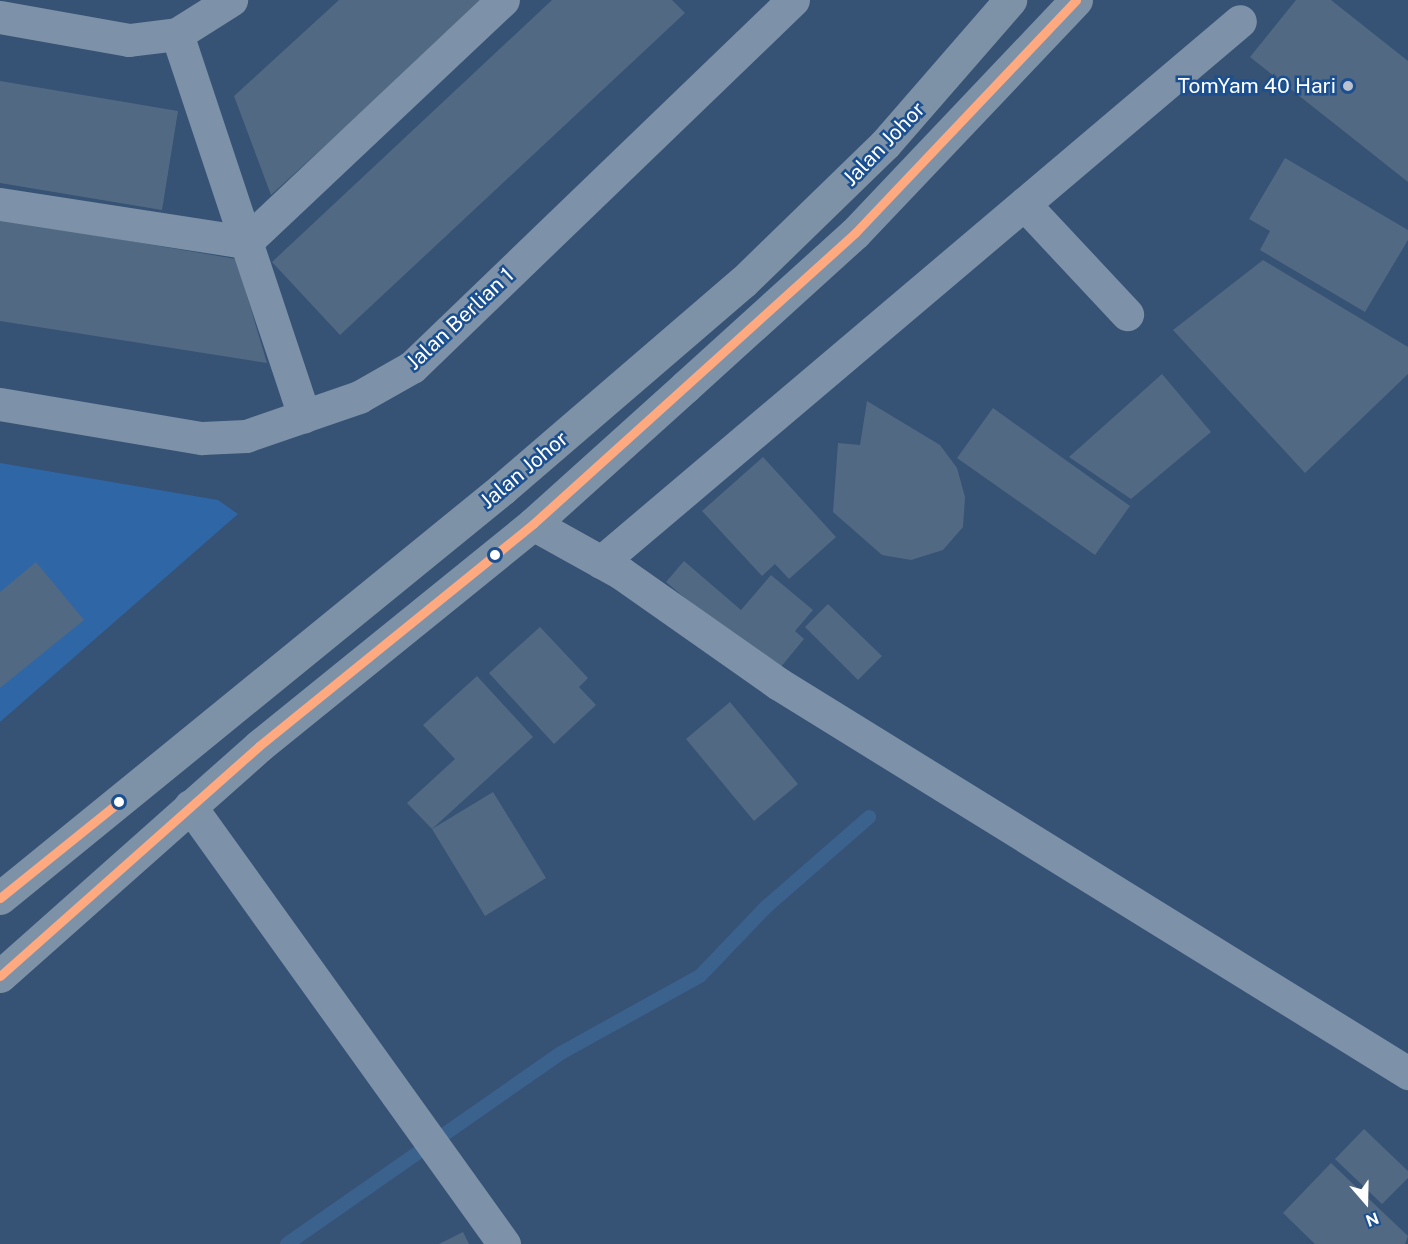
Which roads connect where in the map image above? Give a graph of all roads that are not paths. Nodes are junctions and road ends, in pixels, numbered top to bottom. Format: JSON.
{"nodes":[{"id":1,"x":231,"y":0,"type":"edge"},
{"id":2,"x":503,"y":0,"type":"edge"},
{"id":3,"x":793,"y":0,"type":"edge"},
{"id":4,"x":1010,"y":0,"type":"edge"},
{"id":5,"x":1090,"y":0,"type":"edge"},
{"id":6,"x":1067,"y":10,"type":"edge"},
{"id":7,"x":0,"y":17,"type":"edge"},
{"id":8,"x":1240,"y":21,"type":"dead end"},
{"id":9,"x":177,"y":34,"type":"junction"},
{"id":10,"x":0,"y":204,"type":"edge"},
{"id":11,"x":1024,"y":204,"type":"junction"},
{"id":12,"x":246,"y":242,"type":"junction"},
{"id":13,"x":1127,"y":314,"type":"dead end"},
{"id":14,"x":0,"y":404,"type":"edge"},
{"id":15,"x":304,"y":416,"type":"junction"},
{"id":16,"x":533,"y":524,"type":"junction"},
{"id":17,"x":602,"y":562,"type":"junction"},
{"id":18,"x":190,"y":806,"type":"junction"},
{"id":19,"x":0,"y":898,"type":"edge"},
{"id":20,"x":0,"y":976,"type":"edge"},
{"id":21,"x":1408,"y":1073,"type":"edge"},
{"id":22,"x":504,"y":1244,"type":"edge"}],
"edges":[{"from":1,"to":9,"type":"street"},
{"from":2,"to":12,"type":"street"},
{"from":3,"to":15,"type":"street","name":"Jalan Berlian 1"},
{"from":4,"to":19,"type":"highway","name":"Jalan Johor"},
{"from":5,"to":6,"type":"highway","name":"Jalan Johor"},
{"from":6,"to":16,"type":"highway","name":"Jalan Johor"},
{"from":7,"to":9,"type":"street"},
{"from":8,"to":11,"type":"street"},
{"from":9,"to":12,"type":"street"},
{"from":10,"to":12,"type":"street"},
{"from":11,"to":13,"type":"street"},
{"from":11,"to":17,"type":"street"},
{"from":12,"to":15,"type":"street"},
{"from":14,"to":15,"type":"street","name":"Jalan Berlian 1"},
{"from":16,"to":17,"type":"street"},
{"from":16,"to":18,"type":"highway","name":"Jalan Johor"},
{"from":17,"to":21,"type":"street"},
{"from":18,"to":20,"type":"highway","name":"Jalan Johor"},
{"from":18,"to":22,"type":"street"}]}
